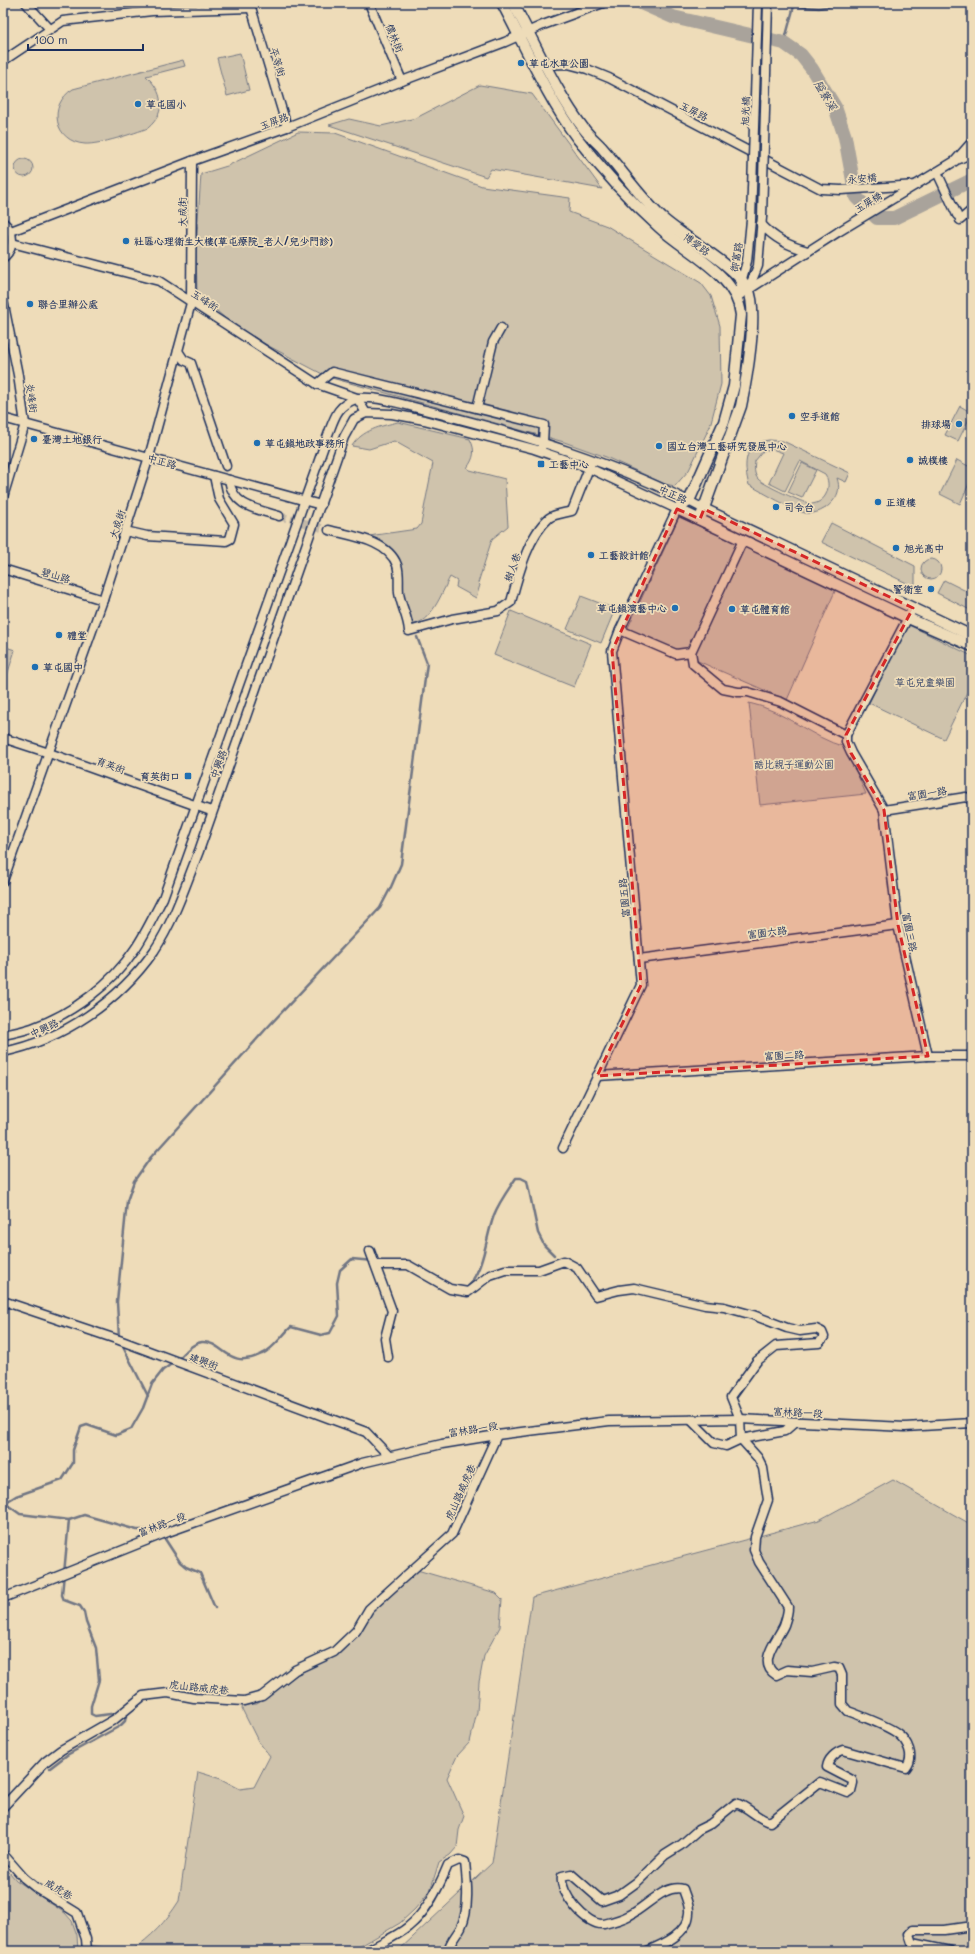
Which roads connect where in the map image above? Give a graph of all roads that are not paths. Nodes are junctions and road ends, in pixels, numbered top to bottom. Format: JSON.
{"nodes":[{"id":1,"x":26,"y":3,"type":"edge"},
{"id":2,"x":369,"y":3,"type":"edge"},
{"id":3,"x":502,"y":3,"type":"edge"},
{"id":4,"x":513,"y":3,"type":"edge"},
{"id":5,"x":603,"y":3,"type":"edge"},
{"id":6,"x":758,"y":3,"type":"edge"},
{"id":7,"x":768,"y":3,"type":"edge"},
{"id":8,"x":250,"y":6,"type":"edge"},
{"id":9,"x":151,"y":7,"type":"edge"},
{"id":10,"x":49,"y":28,"type":"junction"},
{"id":11,"x":529,"y":32,"type":"junction"},
{"id":12,"x":519,"y":36,"type":"junction"},
{"id":13,"x":3,"y":61,"type":"edge"},
{"id":14,"x":534,"y":64,"type":"junction"},
{"id":15,"x":546,"y":66,"type":"junction"},
{"id":16,"x":402,"y":81,"type":"junction"},
{"id":17,"x":287,"y":127,"type":"junction"},
{"id":18,"x":972,"y":142,"type":"edge"},
{"id":19,"x":972,"y":153,"type":"edge"},
{"id":20,"x":192,"y":161,"type":"junction"},
{"id":21,"x":955,"y":161,"type":"junction"},
{"id":22,"x":936,"y":172,"type":"junction"},
{"id":23,"x":916,"y":185,"type":"junction"},
{"id":24,"x":837,"y":190,"type":"joint"},
{"id":25,"x":972,"y":210,"type":"edge"},
{"id":26,"x":751,"y":220,"type":"joint"},
{"id":27,"x":762,"y":221,"type":"junction"},
{"id":28,"x":3,"y":222,"type":"edge"},
{"id":29,"x":11,"y":231,"type":"junction"},
{"id":30,"x":12,"y":243,"type":"junction"},
{"id":31,"x":808,"y":251,"type":"junction"},
{"id":32,"x":3,"y":258,"type":"edge"},
{"id":33,"x":742,"y":282,"type":"junction"},
{"id":34,"x":748,"y":290,"type":"junction"},
{"id":35,"x":737,"y":297,"type":"junction"},
{"id":36,"x":3,"y":300,"type":"edge"},
{"id":37,"x":191,"y":303,"type":"junction"},
{"id":38,"x":501,"y":328,"type":"dead end"},
{"id":39,"x":178,"y":351,"type":"junction"},
{"id":40,"x":317,"y":384,"type":"junction"},
{"id":41,"x":358,"y":398,"type":"junction"},
{"id":42,"x":477,"y":408,"type":"junction"},
{"id":43,"x":366,"y":414,"type":"junction"},
{"id":44,"x":3,"y":418,"type":"edge"},
{"id":45,"x":25,"y":424,"type":"junction"},
{"id":46,"x":543,"y":442,"type":"junction"},
{"id":47,"x":540,"y":451,"type":"junction"},
{"id":48,"x":149,"y":457,"type":"junction"},
{"id":49,"x":593,"y":459,"type":"junction"},
{"id":50,"x":226,"y":466,"type":"dead end"},
{"id":51,"x":589,"y":468,"type":"junction"},
{"id":52,"x":214,"y":476,"type":"junction"},
{"id":53,"x":229,"y":480,"type":"junction"},
{"id":54,"x":3,"y":497,"type":"edge"},
{"id":55,"x":305,"y":500,"type":"junction"},
{"id":56,"x":689,"y":501,"type":"junction"},
{"id":57,"x":320,"y":505,"type":"junction"},
{"id":58,"x":677,"y":509,"type":"junction"},
{"id":59,"x":704,"y":509,"type":"junction"},
{"id":60,"x":279,"y":516,"type":"tunnel mouth"},
{"id":61,"x":700,"y":519,"type":"junction"},
{"id":62,"x":329,"y":530,"type":"tunnel mouth"},
{"id":63,"x":125,"y":531,"type":"junction"},
{"id":64,"x":743,"y":540,"type":"junction"},
{"id":65,"x":3,"y":570,"type":"edge"},
{"id":66,"x":103,"y":600,"type":"junction"},
{"id":67,"x":913,"y":608,"type":"junction"},
{"id":68,"x":908,"y":618,"type":"junction"},
{"id":69,"x":620,"y":630,"type":"junction"},
{"id":70,"x":972,"y":636,"type":"edge"},
{"id":71,"x":972,"y":646,"type":"edge"},
{"id":72,"x":691,"y":652,"type":"junction"},
{"id":73,"x":846,"y":735,"type":"junction"},
{"id":74,"x":3,"y":738,"type":"edge"},
{"id":75,"x":49,"y":752,"type":"junction"},
{"id":76,"x":972,"y":800,"type":"edge"},
{"id":77,"x":195,"y":807,"type":"junction"},
{"id":78,"x":884,"y":810,"type":"junction"},
{"id":79,"x":211,"y":811,"type":"junction"},
{"id":80,"x":3,"y":881,"type":"edge"},
{"id":81,"x":898,"y":925,"type":"junction"},
{"id":82,"x":639,"y":959,"type":"junction"},
{"id":83,"x":3,"y":1035,"type":"edge"},
{"id":84,"x":3,"y":1052,"type":"edge"},
{"id":85,"x":928,"y":1056,"type":"junction"},
{"id":86,"x":972,"y":1056,"type":"edge"},
{"id":87,"x":597,"y":1076,"type":"junction"},
{"id":88,"x":563,"y":1148,"type":"dead end"},
{"id":89,"x":3,"y":1300,"type":"edge"},
{"id":90,"x":388,"y":1357,"type":"dead end"},
{"id":91,"x":740,"y":1419,"type":"junction"},
{"id":92,"x":691,"y":1420,"type":"junction"},
{"id":93,"x":795,"y":1422,"type":"junction"},
{"id":94,"x":972,"y":1424,"type":"edge"},
{"id":95,"x":497,"y":1435,"type":"junction"},
{"id":96,"x":741,"y":1439,"type":"junction"},
{"id":97,"x":389,"y":1456,"type":"junction"},
{"id":98,"x":3,"y":1598,"type":"edge"},
{"id":99,"x":3,"y":1807,"type":"edge"},
{"id":100,"x":3,"y":1854,"type":"edge"},
{"id":101,"x":972,"y":1926,"type":"edge"},
{"id":102,"x":87,"y":1951,"type":"edge"},
{"id":103,"x":367,"y":1951,"type":"edge"},
{"id":104,"x":448,"y":1951,"type":"edge"},
{"id":105,"x":647,"y":1951,"type":"edge"},
{"id":106,"x":950,"y":1951,"type":"edge"}],
"edges":[{"from":1,"to":10,"type":"street"},
{"from":2,"to":16,"type":"street","name":"儒林街"},
{"from":3,"to":12,"type":"main road","name":"博愛路"},
{"from":4,"to":11,"type":"main road","name":"博愛路"},
{"from":5,"to":11,"type":"street","name":"玉屏路"},
{"from":6,"to":26,"type":"street","name":"旭光橋","bridge":true},
{"from":7,"to":27,"type":"street","name":"旭光橋","bridge":true},
{"from":8,"to":9,"type":"street"},
{"from":8,"to":17,"type":"street","name":"平等街"},
{"from":9,"to":10,"type":"street"},
{"from":10,"to":13,"type":"street"},
{"from":11,"to":12,"type":"street","name":"玉屏路"},
{"from":11,"to":15,"type":"main road","name":"博愛路"},
{"from":12,"to":14,"type":"main road","name":"博愛路"},
{"from":12,"to":16,"type":"street","name":"玉屏路"},
{"from":14,"to":15,"type":"street","name":"玉屏路"},
{"from":14,"to":35,"type":"main road","name":"博愛路"},
{"from":15,"to":24,"type":"street","name":"玉屏路"},
{"from":15,"to":33,"type":"main road","name":"博愛路"},
{"from":16,"to":17,"type":"street","name":"玉屏路"},
{"from":17,"to":20,"type":"street","name":"玉屏路"},
{"from":18,"to":21,"type":"street"},
{"from":19,"to":21,"type":"street"},
{"from":20,"to":29,"type":"street","name":"玉屏路"},
{"from":20,"to":37,"type":"street","name":"大成街"},
{"from":21,"to":22,"type":"street"},
{"from":22,"to":23,"type":"street"},
{"from":22,"to":25,"type":"street"},
{"from":23,"to":24,"type":"street","name":"永安橋"},
{"from":23,"to":31,"type":"street","name":"玉屏橋"},
{"from":26,"to":33,"type":"street","name":"御富路"},
{"from":27,"to":31,"type":"street"},
{"from":27,"to":34,"type":"street","name":"御富路"},
{"from":28,"to":29,"type":"street"},
{"from":29,"to":30,"type":"street"},
{"from":30,"to":32,"type":"street"},
{"from":30,"to":37,"type":"street","name":"玉峰街"},
{"from":31,"to":34,"type":"street"},
{"from":33,"to":34,"type":"main road","name":"博愛路"},
{"from":33,"to":35,"type":"street","name":"御富路"},
{"from":34,"to":35,"type":"street"},
{"from":34,"to":59,"type":"main road","name":"博愛路"},
{"from":35,"to":56,"type":"main road","name":"博愛路"},
{"from":36,"to":45,"type":"street","name":"炎峰街"},
{"from":37,"to":39,"type":"street","name":"大成街"},
{"from":37,"to":40,"type":"street","name":"玉峰街"},
{"from":38,"to":42,"type":"street"},
{"from":39,"to":48,"type":"street","name":"大成街"},
{"from":39,"to":50,"type":"street"},
{"from":40,"to":41,"type":"street","name":"玉峰街"},
{"from":40,"to":42,"type":"street"},
{"from":41,"to":43,"type":"street"},
{"from":41,"to":46,"type":"street","name":"中正路"},
{"from":41,"to":55,"type":"street","name":"中興路"},
{"from":42,"to":46,"type":"street"},
{"from":43,"to":47,"type":"street","name":"中正路"},
{"from":43,"to":57,"type":"street","name":"中興路"},
{"from":44,"to":45,"type":"street","name":"中正路"},
{"from":45,"to":48,"type":"street","name":"中正路"},
{"from":45,"to":54,"type":"street","name":"炎峰街"},
{"from":46,"to":47,"type":"street"},
{"from":46,"to":49,"type":"street","name":"中正路"},
{"from":47,"to":51,"type":"street","name":"中正路"},
{"from":48,"to":52,"type":"street","name":"中正路"},
{"from":48,"to":63,"type":"street","name":"大成街"},
{"from":49,"to":51,"type":"street","name":"樹人巷"},
{"from":49,"to":56,"type":"street","name":"中正路"},
{"from":51,"to":58,"type":"street","name":"中正路"},
{"from":51,"to":62,"type":"street","name":"樹人巷"},
{"from":52,"to":53,"type":"street","name":"中正路"},
{"from":52,"to":63,"type":"street"},
{"from":53,"to":55,"type":"street","name":"中正路"},
{"from":53,"to":60,"type":"street"},
{"from":55,"to":57,"type":"street","name":"中正路"},
{"from":55,"to":77,"type":"street","name":"中興路"},
{"from":56,"to":58,"type":"main road"},
{"from":56,"to":59,"type":"street","name":"中正路"},
{"from":57,"to":79,"type":"street","name":"中興路"},
{"from":58,"to":61,"type":"main road","name":"中正路"},
{"from":58,"to":69,"type":"street","name":"富園五路"},
{"from":59,"to":61,"type":"main road","name":"博愛路"},
{"from":59,"to":67,"type":"main road","name":"中正路"},
{"from":61,"to":64,"type":"main road","name":"中正路"},
{"from":63,"to":66,"type":"street","name":"大成街"},
{"from":64,"to":68,"type":"main road","name":"中正路"},
{"from":64,"to":72,"type":"street"},
{"from":65,"to":66,"type":"street","name":"碧山路"},
{"from":66,"to":75,"type":"street","name":"大成街"},
{"from":67,"to":68,"type":"street"},
{"from":67,"to":70,"type":"main road","name":"中正路"},
{"from":68,"to":71,"type":"main road","name":"中正路"},
{"from":68,"to":73,"type":"street"},
{"from":69,"to":72,"type":"street"},
{"from":69,"to":82,"type":"street","name":"富園五路"},
{"from":72,"to":73,"type":"street"},
{"from":73,"to":78,"type":"street"},
{"from":74,"to":75,"type":"street","name":"育英街"},
{"from":75,"to":77,"type":"street","name":"育英街"},
{"from":75,"to":80,"type":"street","name":"大成街"},
{"from":76,"to":78,"type":"street","name":"富園一路"},
{"from":77,"to":79,"type":"street","name":"育英街"},
{"from":77,"to":83,"type":"street","name":"中興路"},
{"from":78,"to":81,"type":"street","name":"富園三路"},
{"from":79,"to":84,"type":"street","name":"中興路"},
{"from":81,"to":82,"type":"street","name":"富園六路"},
{"from":81,"to":85,"type":"street","name":"富園三路"},
{"from":82,"to":87,"type":"street","name":"富園五路"},
{"from":85,"to":86,"type":"street","name":"富園二路"},
{"from":85,"to":87,"type":"street","name":"富園二路"},
{"from":87,"to":88,"type":"street","name":"富園五路"},
{"from":89,"to":97,"type":"street","name":"建興街"},
{"from":90,"to":91,"type":"street"},
{"from":91,"to":92,"type":"street","name":"富林路一段"},
{"from":91,"to":93,"type":"street","name":"富林路一段"},
{"from":91,"to":96,"type":"street"},
{"from":92,"to":95,"type":"street","name":"富林路一段"},
{"from":92,"to":96,"type":"street"},
{"from":93,"to":94,"type":"street","name":"富林路一段"},
{"from":93,"to":96,"type":"street"},
{"from":95,"to":97,"type":"street","name":"富林路一段"},
{"from":95,"to":99,"type":"street","name":"虎山路威虎巷"},
{"from":96,"to":105,"type":"street"},
{"from":97,"to":98,"type":"street","name":"富林路一段"},
{"from":100,"to":102,"type":"street","name":"威虎巷"},
{"from":101,"to":106,"type":"street"},
{"from":103,"to":104,"type":"street"}]}
